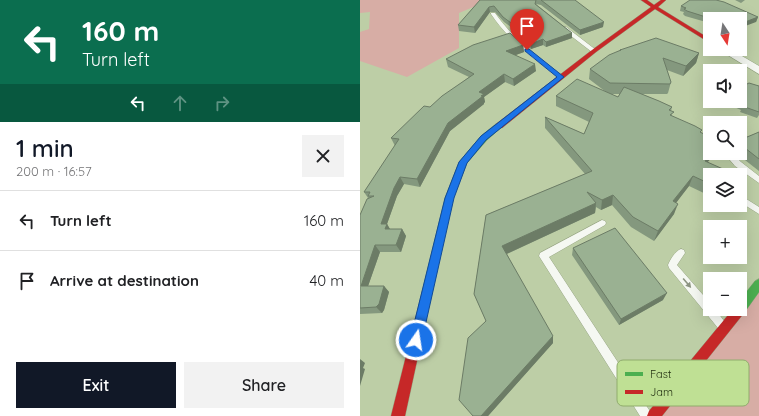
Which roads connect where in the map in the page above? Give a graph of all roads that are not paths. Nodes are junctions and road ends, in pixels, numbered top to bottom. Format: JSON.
{"nodes":[{"id":1,"x":642,"y":0,"type":"edge"},
{"id":2,"x":664,"y":0,"type":"edge"},
{"id":3,"x":654,"y":7,"type":"junction"},
{"id":4,"x":493,"y":14,"type":"edge"},
{"id":5,"x":556,"y":22,"type":"edge"},
{"id":6,"x":703,"y":37,"type":"edge"},
{"id":7,"x":594,"y":51,"type":"junction"},
{"id":8,"x":734,"y":56,"type":"edge"},
{"id":9,"x":759,"y":71,"type":"edge"},
{"id":10,"x":561,"y":77,"type":"junction"},
{"id":11,"x":734,"y":160,"type":"edge"},
{"id":12,"x":759,"y":180,"type":"edge"},
{"id":13,"x":747,"y":203,"type":"edge"},
{"id":14,"x":759,"y":211,"type":"edge"},
{"id":15,"x":602,"y":224,"type":"dead end"},
{"id":16,"x":680,"y":253,"type":"dead end"},
{"id":17,"x":759,"y":284,"type":"edge"},
{"id":18,"x":747,"y":300,"type":"edge"},
{"id":19,"x":734,"y":316,"type":"edge"},
{"id":20,"x":725,"y":328,"type":"junction"},
{"id":21,"x":699,"y":360,"type":"edge"},
{"id":22,"x":617,"y":370,"type":"edge"},
{"id":23,"x":640,"y":406,"type":"edge"},
{"id":24,"x":662,"y":406,"type":"edge"},
{"id":25,"x":398,"y":416,"type":"edge"},
{"id":26,"x":647,"y":416,"type":"edge"},
{"id":27,"x":654,"y":416,"type":"edge"}],
"edges":[{"from":1,"to":3,"type":"street"},
{"from":2,"to":3,"type":"street"},
{"from":3,"to":6,"type":"street"},
{"from":3,"to":7,"type":"street"},
{"from":4,"to":10,"type":"lane"},
{"from":5,"to":7,"type":"lane"},
{"from":7,"to":10,"type":"street"},
{"from":8,"to":9,"type":"street"},
{"from":10,"to":25,"type":"street"},
{"from":11,"to":12,"type":"lane"},
{"from":13,"to":14,"type":"lane"},
{"from":15,"to":22,"type":"lane"},
{"from":16,"to":20,"type":"lane","one_way":true},
{"from":17,"to":18,"type":"street"},
{"from":19,"to":20,"type":"street"},
{"from":20,"to":21,"type":"street"},
{"from":23,"to":26,"type":"lane"},
{"from":24,"to":27,"type":"street"}]}
